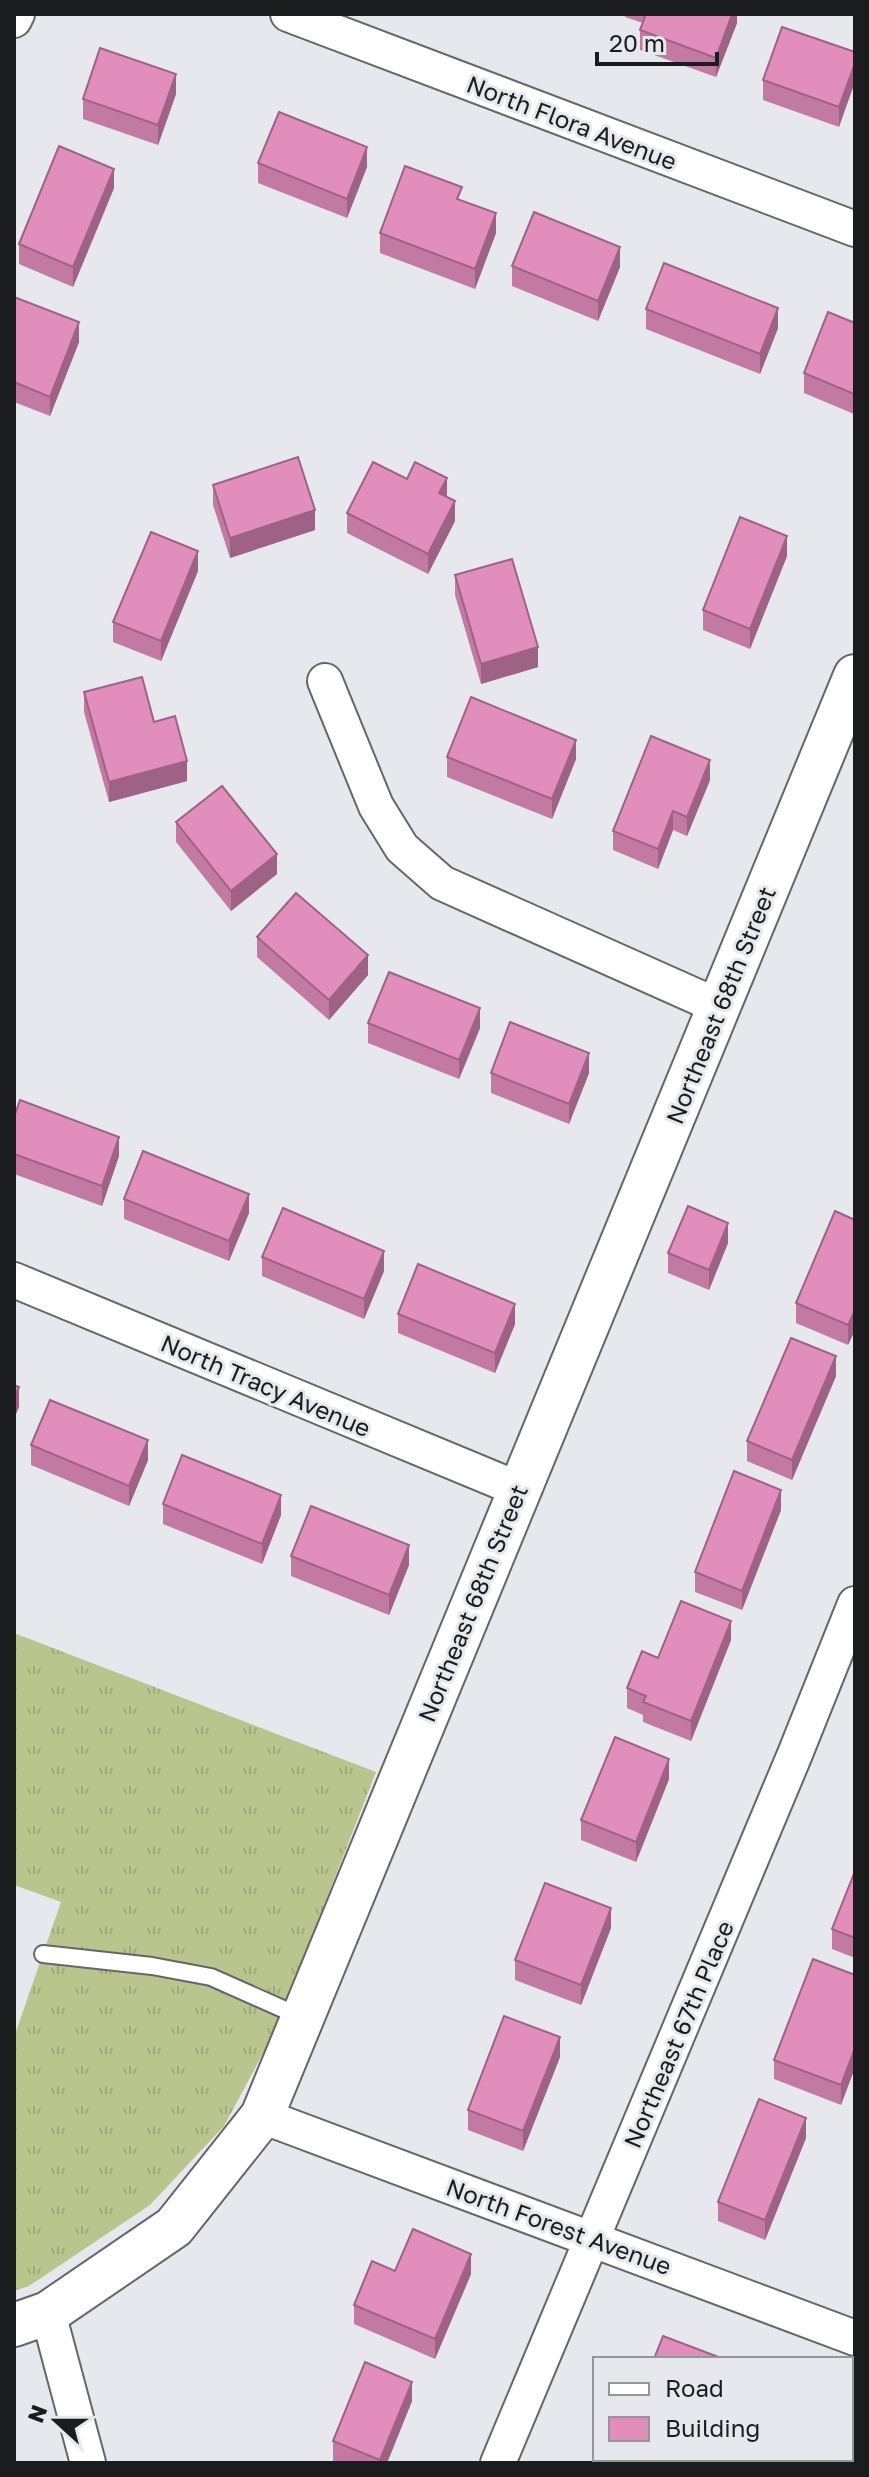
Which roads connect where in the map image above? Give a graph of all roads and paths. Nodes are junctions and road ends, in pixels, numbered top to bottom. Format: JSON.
{"nodes":[{"id":1,"x":17,"y":14,"type":"edge"},
{"id":2,"x":288,"y":14,"type":"edge"},
{"id":3,"x":14,"y":20,"type":"edge"},
{"id":4,"x":855,"y":229,"type":"edge"},
{"id":5,"x":855,"y":676,"type":"edge"},
{"id":6,"x":325,"y":681,"type":"dead end"},
{"id":7,"x":720,"y":1007,"type":"junction"},
{"id":8,"x":14,"y":1280,"type":"edge"},
{"id":9,"x":518,"y":1489,"type":"junction"},
{"id":10,"x":855,"y":1604,"type":"edge"},
{"id":11,"x":43,"y":1954,"type":"dead end"},
{"id":12,"x":303,"y":2017,"type":"junction"},
{"id":13,"x":262,"y":2116,"type":"junction"},
{"id":14,"x":592,"y":2238,"type":"junction"},
{"id":15,"x":31,"y":2319,"type":"edge"},
{"id":16,"x":855,"y":2338,"type":"edge"},
{"id":17,"x":88,"y":2463,"type":"edge"},
{"id":18,"x":498,"y":2463,"type":"edge"}],
"edges":[{"from":1,"to":3,"type":"street"},
{"from":2,"to":4,"type":"street","name":"North Flora Avenue"},
{"from":5,"to":7,"type":"street","name":"Northeast 68th Street"},
{"from":6,"to":7,"type":"street"},
{"from":7,"to":9,"type":"street","name":"Northeast 68th Street"},
{"from":8,"to":9,"type":"street","name":"North Tracy Avenue"},
{"from":9,"to":12,"type":"street","name":"Northeast 68th Street"},
{"from":10,"to":14,"type":"street","name":"Northeast 67th Place"},
{"from":11,"to":12,"type":"lane"},
{"from":12,"to":13,"type":"street","name":"Northeast 68th Street"},
{"from":13,"to":14,"type":"street","name":"North Forest Avenue"},
{"from":13,"to":15,"type":"street","name":"Northeast 68th Street"},
{"from":14,"to":16,"type":"street","name":"North Forest Avenue"},
{"from":14,"to":18,"type":"street","name":"Northeast 67th Place"},
{"from":15,"to":17,"type":"street","name":"Northeast 68th Street"}]}
